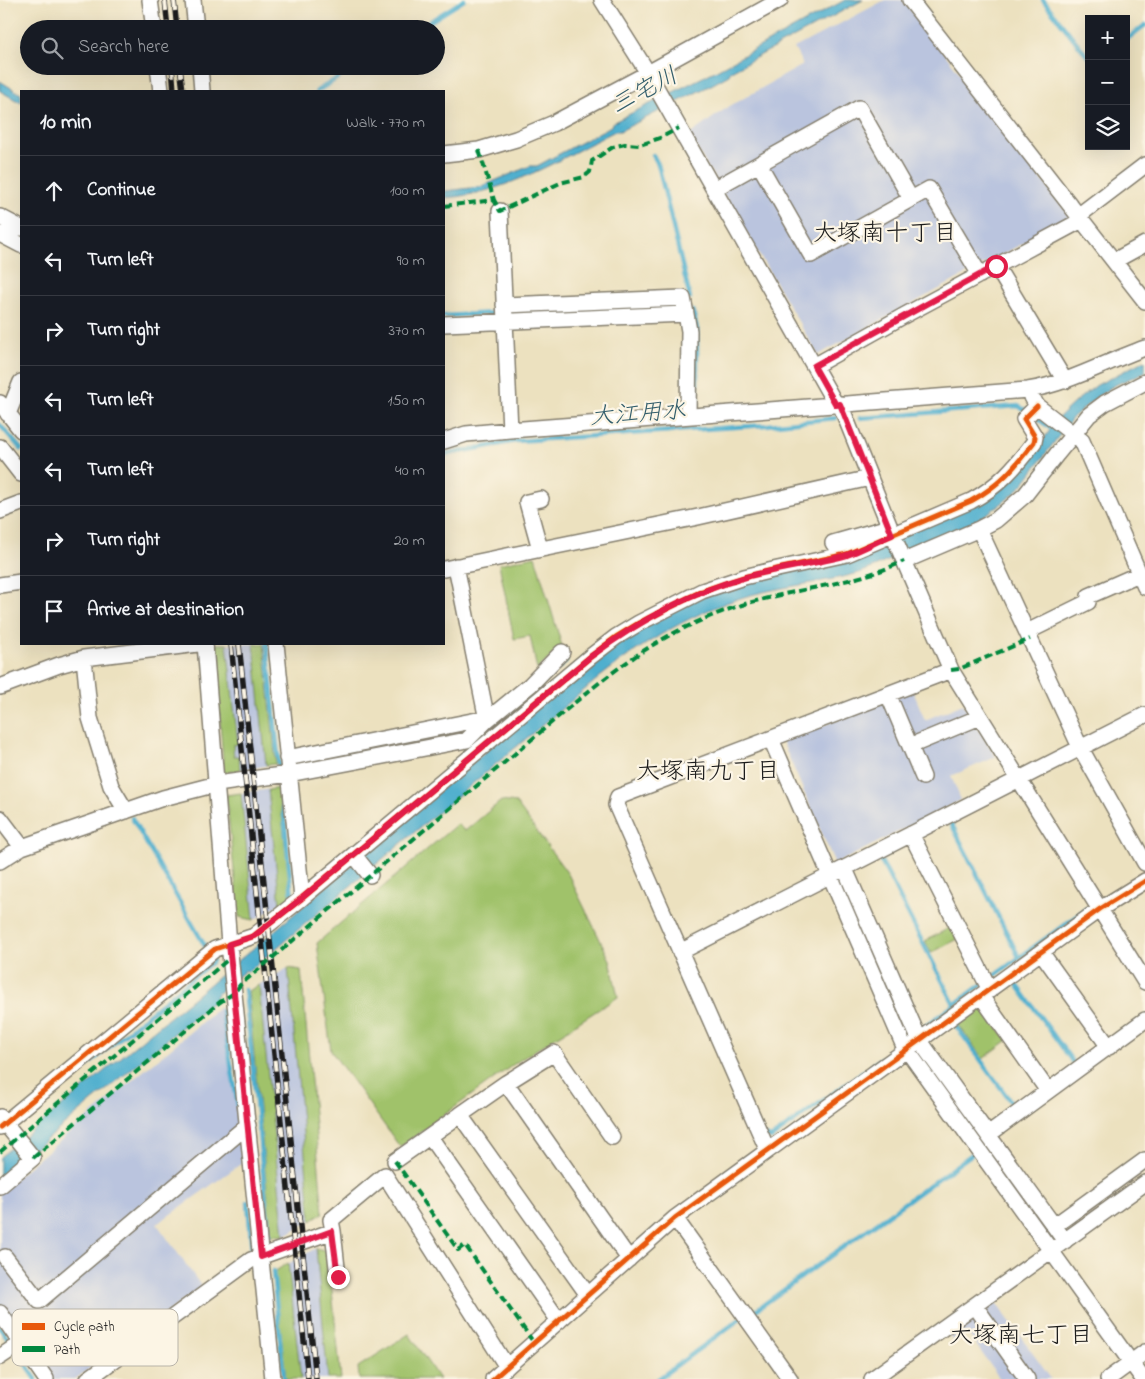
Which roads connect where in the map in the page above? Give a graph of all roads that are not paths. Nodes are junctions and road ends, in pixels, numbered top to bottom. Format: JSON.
{"nodes":[{"id":1,"x":150,"y":0,"type":"edge"},
{"id":2,"x":193,"y":0,"type":"edge"},
{"id":3,"x":602,"y":0,"type":"edge"},
{"id":4,"x":780,"y":0,"type":"edge"},
{"id":5,"x":910,"y":0,"type":"edge"},
{"id":6,"x":153,"y":20,"type":"edge"},
{"id":7,"x":195,"y":20,"type":"edge"},
{"id":8,"x":159,"y":75,"type":"edge"},
{"id":9,"x":201,"y":75,"type":"edge"},
{"id":10,"x":652,"y":80,"type":"junction"},
{"id":11,"x":161,"y":90,"type":"edge"},
{"id":12,"x":202,"y":90,"type":"edge"},
{"id":13,"x":445,"y":154,"type":"edge"},
{"id":14,"x":759,"y":164,"type":"junction"},
{"id":15,"x":1145,"y":165,"type":"edge"},
{"id":16,"x":714,"y":190,"type":"junction"},
{"id":17,"x":911,"y":199,"type":"junction"},
{"id":18,"x":500,"y":211,"type":"dead end"},
{"id":19,"x":0,"y":217,"type":"edge"},
{"id":20,"x":1080,"y":218,"type":"junction"},
{"id":21,"x":20,"y":227,"type":"edge"},
{"id":22,"x":0,"y":234,"type":"edge"},
{"id":23,"x":20,"y":244,"type":"edge"},
{"id":24,"x":1145,"y":244,"type":"edge"},
{"id":25,"x":1114,"y":261,"type":"junction"},
{"id":26,"x":996,"y":266,"type":"junction"},
{"id":27,"x":980,"y":275,"type":"junction"},
{"id":28,"x":1145,"y":302,"type":"edge"},
{"id":29,"x":504,"y":305,"type":"junction"},
{"id":30,"x":686,"y":314,"type":"junction"},
{"id":31,"x":504,"y":321,"type":"junction"},
{"id":32,"x":445,"y":324,"type":"edge"},
{"id":33,"x":1145,"y":348,"type":"edge"},
{"id":34,"x":814,"y":366,"type":"junction"},
{"id":35,"x":1065,"y":382,"type":"junction"},
{"id":36,"x":1145,"y":382,"type":"edge"},
{"id":37,"x":20,"y":384,"type":"edge"},
{"id":38,"x":1028,"y":390,"type":"junction"},
{"id":39,"x":838,"y":404,"type":"junction"},
{"id":40,"x":4,"y":409,"type":"edge"},
{"id":41,"x":1033,"y":410,"type":"junction"},
{"id":42,"x":688,"y":416,"type":"junction"},
{"id":43,"x":20,"y":429,"type":"edge"},
{"id":44,"x":510,"y":430,"type":"junction"},
{"id":45,"x":1072,"y":434,"type":"junction"},
{"id":46,"x":445,"y":441,"type":"edge"},
{"id":47,"x":0,"y":446,"type":"edge"},
{"id":48,"x":20,"y":473,"type":"edge"},
{"id":49,"x":870,"y":478,"type":"junction"},
{"id":50,"x":541,"y":499,"type":"dead end"},
{"id":51,"x":20,"y":503,"type":"edge"},
{"id":52,"x":0,"y":511,"type":"edge"},
{"id":53,"x":979,"y":529,"type":"junction"},
{"id":54,"x":892,"y":533,"type":"junction"},
{"id":55,"x":833,"y":543,"type":"dead end"},
{"id":56,"x":540,"y":549,"type":"junction"},
{"id":57,"x":903,"y":560,"type":"junction"},
{"id":58,"x":450,"y":567,"type":"edge"},
{"id":59,"x":1142,"y":580,"type":"edge"},
{"id":60,"x":20,"y":582,"type":"edge"},
{"id":61,"x":0,"y":585,"type":"edge"},
{"id":62,"x":1027,"y":632,"type":"junction"},
{"id":63,"x":188,"y":645,"type":"edge"},
{"id":64,"x":205,"y":645,"type":"edge"},
{"id":65,"x":276,"y":645,"type":"edge"},
{"id":66,"x":562,"y":652,"type":"dead end"},
{"id":67,"x":93,"y":654,"type":"edge"},
{"id":68,"x":951,"y":670,"type":"junction"},
{"id":69,"x":0,"y":687,"type":"edge"},
{"id":70,"x":888,"y":694,"type":"junction"},
{"id":71,"x":1145,"y":715,"type":"edge"},
{"id":72,"x":980,"y":717,"type":"junction"},
{"id":73,"x":487,"y":719,"type":"junction"},
{"id":74,"x":771,"y":739,"type":"junction"},
{"id":75,"x":910,"y":746,"type":"junction"},
{"id":76,"x":1080,"y":747,"type":"junction"},
{"id":77,"x":287,"y":758,"type":"junction"},
{"id":78,"x":289,"y":774,"type":"junction"},
{"id":79,"x":922,"y":777,"type":"dead end"},
{"id":80,"x":1018,"y":779,"type":"junction"},
{"id":81,"x":217,"y":784,"type":"junction"},
{"id":82,"x":130,"y":810,"type":"junction"},
{"id":83,"x":0,"y":818,"type":"edge"},
{"id":84,"x":911,"y":834,"type":"junction"},
{"id":85,"x":22,"y":847,"type":"junction"},
{"id":86,"x":354,"y":856,"type":"junction"},
{"id":87,"x":0,"y":861,"type":"edge"},
{"id":88,"x":1145,"y":863,"type":"edge"},
{"id":89,"x":845,"y":869,"type":"junction"},
{"id":90,"x":370,"y":874,"type":"dead end"},
{"id":91,"x":831,"y":876,"type":"junction"},
{"id":92,"x":1145,"y":881,"type":"edge"},
{"id":93,"x":302,"y":898,"type":"junction"},
{"id":94,"x":1100,"y":909,"type":"junction"},
{"id":95,"x":229,"y":944,"type":"junction"},
{"id":96,"x":680,"y":952,"type":"junction"},
{"id":97,"x":1041,"y":952,"type":"junction"},
{"id":98,"x":1145,"y":982,"type":"edge"},
{"id":99,"x":985,"y":993,"type":"junction"},
{"id":100,"x":1145,"y":1020,"type":"edge"},
{"id":101,"x":920,"y":1041,"type":"junction"},
{"id":102,"x":1109,"y":1047,"type":"junction"},
{"id":103,"x":906,"y":1050,"type":"junction"},
{"id":104,"x":506,"y":1083,"type":"junction"},
{"id":105,"x":1048,"y":1092,"type":"junction"},
{"id":106,"x":460,"y":1115,"type":"junction"},
{"id":107,"x":1,"y":1122,"type":"edge"},
{"id":108,"x":248,"y":1125,"type":"junction"},
{"id":109,"x":988,"y":1135,"type":"junction"},
{"id":110,"x":430,"y":1137,"type":"junction"},
{"id":111,"x":612,"y":1137,"type":"dead end"},
{"id":112,"x":767,"y":1149,"type":"junction"},
{"id":113,"x":1145,"y":1160,"type":"edge"},
{"id":114,"x":395,"y":1161,"type":"dead end"},
{"id":115,"x":1145,"y":1183,"type":"edge"},
{"id":116,"x":0,"y":1186,"type":"edge"},
{"id":117,"x":675,"y":1218,"type":"junction"},
{"id":118,"x":1054,"y":1226,"type":"junction"},
{"id":119,"x":332,"y":1231,"type":"junction"},
{"id":120,"x":1065,"y":1241,"type":"junction"},
{"id":121,"x":1050,"y":1251,"type":"junction"},
{"id":122,"x":5,"y":1257,"type":"dead end"},
{"id":123,"x":261,"y":1257,"type":"junction"},
{"id":124,"x":629,"y":1259,"type":"junction"},
{"id":125,"x":338,"y":1277,"type":"dead end"},
{"id":126,"x":588,"y":1295,"type":"junction"},
{"id":127,"x":975,"y":1306,"type":"junction"},
{"id":128,"x":0,"y":1313,"type":"edge"},
{"id":129,"x":178,"y":1313,"type":"edge"},
{"id":130,"x":559,"y":1321,"type":"junction"},
{"id":131,"x":12,"y":1330,"type":"edge"},
{"id":132,"x":12,"y":1349,"type":"edge"},
{"id":133,"x":1145,"y":1352,"type":"edge"},
{"id":134,"x":0,"y":1358,"type":"edge"},
{"id":135,"x":1131,"y":1362,"type":"junction"},
{"id":136,"x":37,"y":1366,"type":"edge"},
{"id":137,"x":106,"y":1366,"type":"edge"},
{"id":138,"x":507,"y":1367,"type":"junction"},
{"id":139,"x":46,"y":1379,"type":"edge"},
{"id":140,"x":88,"y":1379,"type":"edge"},
{"id":141,"x":273,"y":1379,"type":"edge"},
{"id":142,"x":493,"y":1379,"type":"edge"},
{"id":143,"x":790,"y":1379,"type":"edge"},
{"id":144,"x":872,"y":1379,"type":"edge"},
{"id":145,"x":1027,"y":1379,"type":"edge"},
{"id":146,"x":1108,"y":1379,"type":"edge"},
{"id":147,"x":1143,"y":1379,"type":"edge"}],
"edges":[{"from":1,"to":6,"type":"street"},
{"from":2,"to":7,"type":"street"},
{"from":3,"to":10,"type":"street"},
{"from":4,"to":10,"type":"street"},
{"from":5,"to":20,"type":"street"},
{"from":8,"to":11,"type":"street"},
{"from":9,"to":12,"type":"street"},
{"from":10,"to":13,"type":"street"},
{"from":10,"to":16,"type":"street"},
{"from":14,"to":16,"type":"street"},
{"from":14,"to":17,"type":"street"},
{"from":14,"to":17,"type":"street"},
{"from":15,"to":20,"type":"street"},
{"from":16,"to":34,"type":"street"},
{"from":17,"to":27,"type":"street"},
{"from":18,"to":29,"type":"street"},
{"from":19,"to":21,"type":"street"},
{"from":20,"to":25,"type":"street"},
{"from":20,"to":26,"type":"street"},
{"from":22,"to":23,"type":"street"},
{"from":24,"to":25,"type":"street"},
{"from":25,"to":28,"type":"street"},
{"from":26,"to":27,"type":"street"},
{"from":26,"to":35,"type":"street"},
{"from":27,"to":34,"type":"street"},
{"from":29,"to":30,"type":"street"},
{"from":29,"to":31,"type":"street"},
{"from":30,"to":31,"type":"street"},
{"from":30,"to":42,"type":"street"},
{"from":31,"to":32,"type":"street"},
{"from":31,"to":44,"type":"street"},
{"from":33,"to":35,"type":"street"},
{"from":34,"to":39,"type":"street"},
{"from":35,"to":38,"type":"street"},
{"from":36,"to":45,"type":"street"},
{"from":37,"to":40,"type":"street"},
{"from":38,"to":39,"type":"street"},
{"from":38,"to":41,"type":"street"},
{"from":39,"to":42,"type":"street"},
{"from":39,"to":49,"type":"street"},
{"from":40,"to":43,"type":"street"},
{"from":41,"to":45,"type":"street"},
{"from":41,"to":54,"type":"street"},
{"from":42,"to":44,"type":"street"},
{"from":44,"to":46,"type":"street"},
{"from":45,"to":53,"type":"street"},
{"from":45,"to":59,"type":"street"},
{"from":47,"to":48,"type":"street"},
{"from":49,"to":54,"type":"street"},
{"from":49,"to":56,"type":"street"},
{"from":50,"to":56,"type":"street"},
{"from":51,"to":52,"type":"street"},
{"from":53,"to":57,"type":"street"},
{"from":53,"to":62,"type":"street"},
{"from":54,"to":55,"type":"street"},
{"from":54,"to":57,"type":"street"},
{"from":54,"to":86,"type":"street"},
{"from":56,"to":58,"type":"street"},
{"from":57,"to":68,"type":"street"},
{"from":58,"to":73,"type":"street"},
{"from":59,"to":62,"type":"street"},
{"from":60,"to":61,"type":"street"},
{"from":62,"to":76,"type":"street"},
{"from":63,"to":67,"type":"street"},
{"from":64,"to":81,"type":"street"},
{"from":65,"to":77,"type":"street"},
{"from":66,"to":73,"type":"street"},
{"from":67,"to":69,"type":"street"},
{"from":67,"to":82,"type":"street"},
{"from":68,"to":70,"type":"street"},
{"from":68,"to":72,"type":"street"},
{"from":70,"to":74,"type":"street"},
{"from":70,"to":75,"type":"street"},
{"from":71,"to":76,"type":"street"},
{"from":72,"to":75,"type":"street"},
{"from":72,"to":80,"type":"street"},
{"from":73,"to":77,"type":"street"},
{"from":73,"to":78,"type":"street"},
{"from":74,"to":91,"type":"street"},
{"from":74,"to":96,"type":"street"},
{"from":75,"to":79,"type":"street"},
{"from":76,"to":80,"type":"street"},
{"from":76,"to":88,"type":"street"},
{"from":77,"to":78,"type":"street"},
{"from":78,"to":81,"type":"street"},
{"from":78,"to":93,"type":"street"},
{"from":80,"to":84,"type":"street"},
{"from":80,"to":94,"type":"street"},
{"from":81,"to":82,"type":"street"},
{"from":81,"to":95,"type":"street"},
{"from":82,"to":85,"type":"street"},
{"from":83,"to":85,"type":"street"},
{"from":84,"to":89,"type":"street"},
{"from":84,"to":99,"type":"street"},
{"from":85,"to":87,"type":"street"},
{"from":86,"to":90,"type":"street"},
{"from":86,"to":93,"type":"street"},
{"from":89,"to":91,"type":"street"},
{"from":89,"to":101,"type":"street"},
{"from":91,"to":96,"type":"street"},
{"from":91,"to":103,"type":"street"},
{"from":92,"to":94,"type":"street"},
{"from":93,"to":95,"type":"street"},
{"from":94,"to":97,"type":"street"},
{"from":94,"to":98,"type":"street"},
{"from":95,"to":107,"type":"street"},
{"from":95,"to":108,"type":"street"},
{"from":96,"to":112,"type":"street"},
{"from":97,"to":99,"type":"street"},
{"from":97,"to":102,"type":"street"},
{"from":99,"to":101,"type":"street"},
{"from":99,"to":105,"type":"street"},
{"from":100,"to":102,"type":"street"},
{"from":101,"to":103,"type":"street"},
{"from":101,"to":109,"type":"street"},
{"from":102,"to":105,"type":"street"},
{"from":103,"to":112,"type":"street"},
{"from":103,"to":121,"type":"street"},
{"from":104,"to":106,"type":"street"},
{"from":104,"to":111,"type":"street"},
{"from":104,"to":124,"type":"street"},
{"from":105,"to":109,"type":"street"},
{"from":106,"to":110,"type":"street"},
{"from":106,"to":126,"type":"street"},
{"from":107,"to":116,"type":"street"},
{"from":108,"to":122,"type":"street"},
{"from":108,"to":123,"type":"street"},
{"from":109,"to":118,"type":"street"},
{"from":110,"to":114,"type":"street"},
{"from":110,"to":130,"type":"street"},
{"from":112,"to":117,"type":"street"},
{"from":113,"to":118,"type":"street"},
{"from":115,"to":120,"type":"street"},
{"from":117,"to":124,"type":"street"},
{"from":117,"to":143,"type":"street"},
{"from":118,"to":120,"type":"street"},
{"from":119,"to":123,"type":"street"},
{"from":119,"to":125,"type":"street"},
{"from":119,"to":138,"type":"street"},
{"from":120,"to":121,"type":"street"},
{"from":121,"to":127,"type":"street"},
{"from":121,"to":135,"type":"street"},
{"from":123,"to":129,"type":"street"},
{"from":123,"to":141,"type":"street"},
{"from":124,"to":126,"type":"street"},
{"from":126,"to":130,"type":"street"},
{"from":127,"to":144,"type":"street"},
{"from":127,"to":145,"type":"street"},
{"from":128,"to":131,"type":"street"},
{"from":130,"to":138,"type":"street"},
{"from":132,"to":134,"type":"street"},
{"from":133,"to":135,"type":"street"},
{"from":135,"to":146,"type":"street"},
{"from":135,"to":147,"type":"street"},
{"from":136,"to":139,"type":"street"},
{"from":137,"to":140,"type":"street"},
{"from":138,"to":142,"type":"street"}]}
